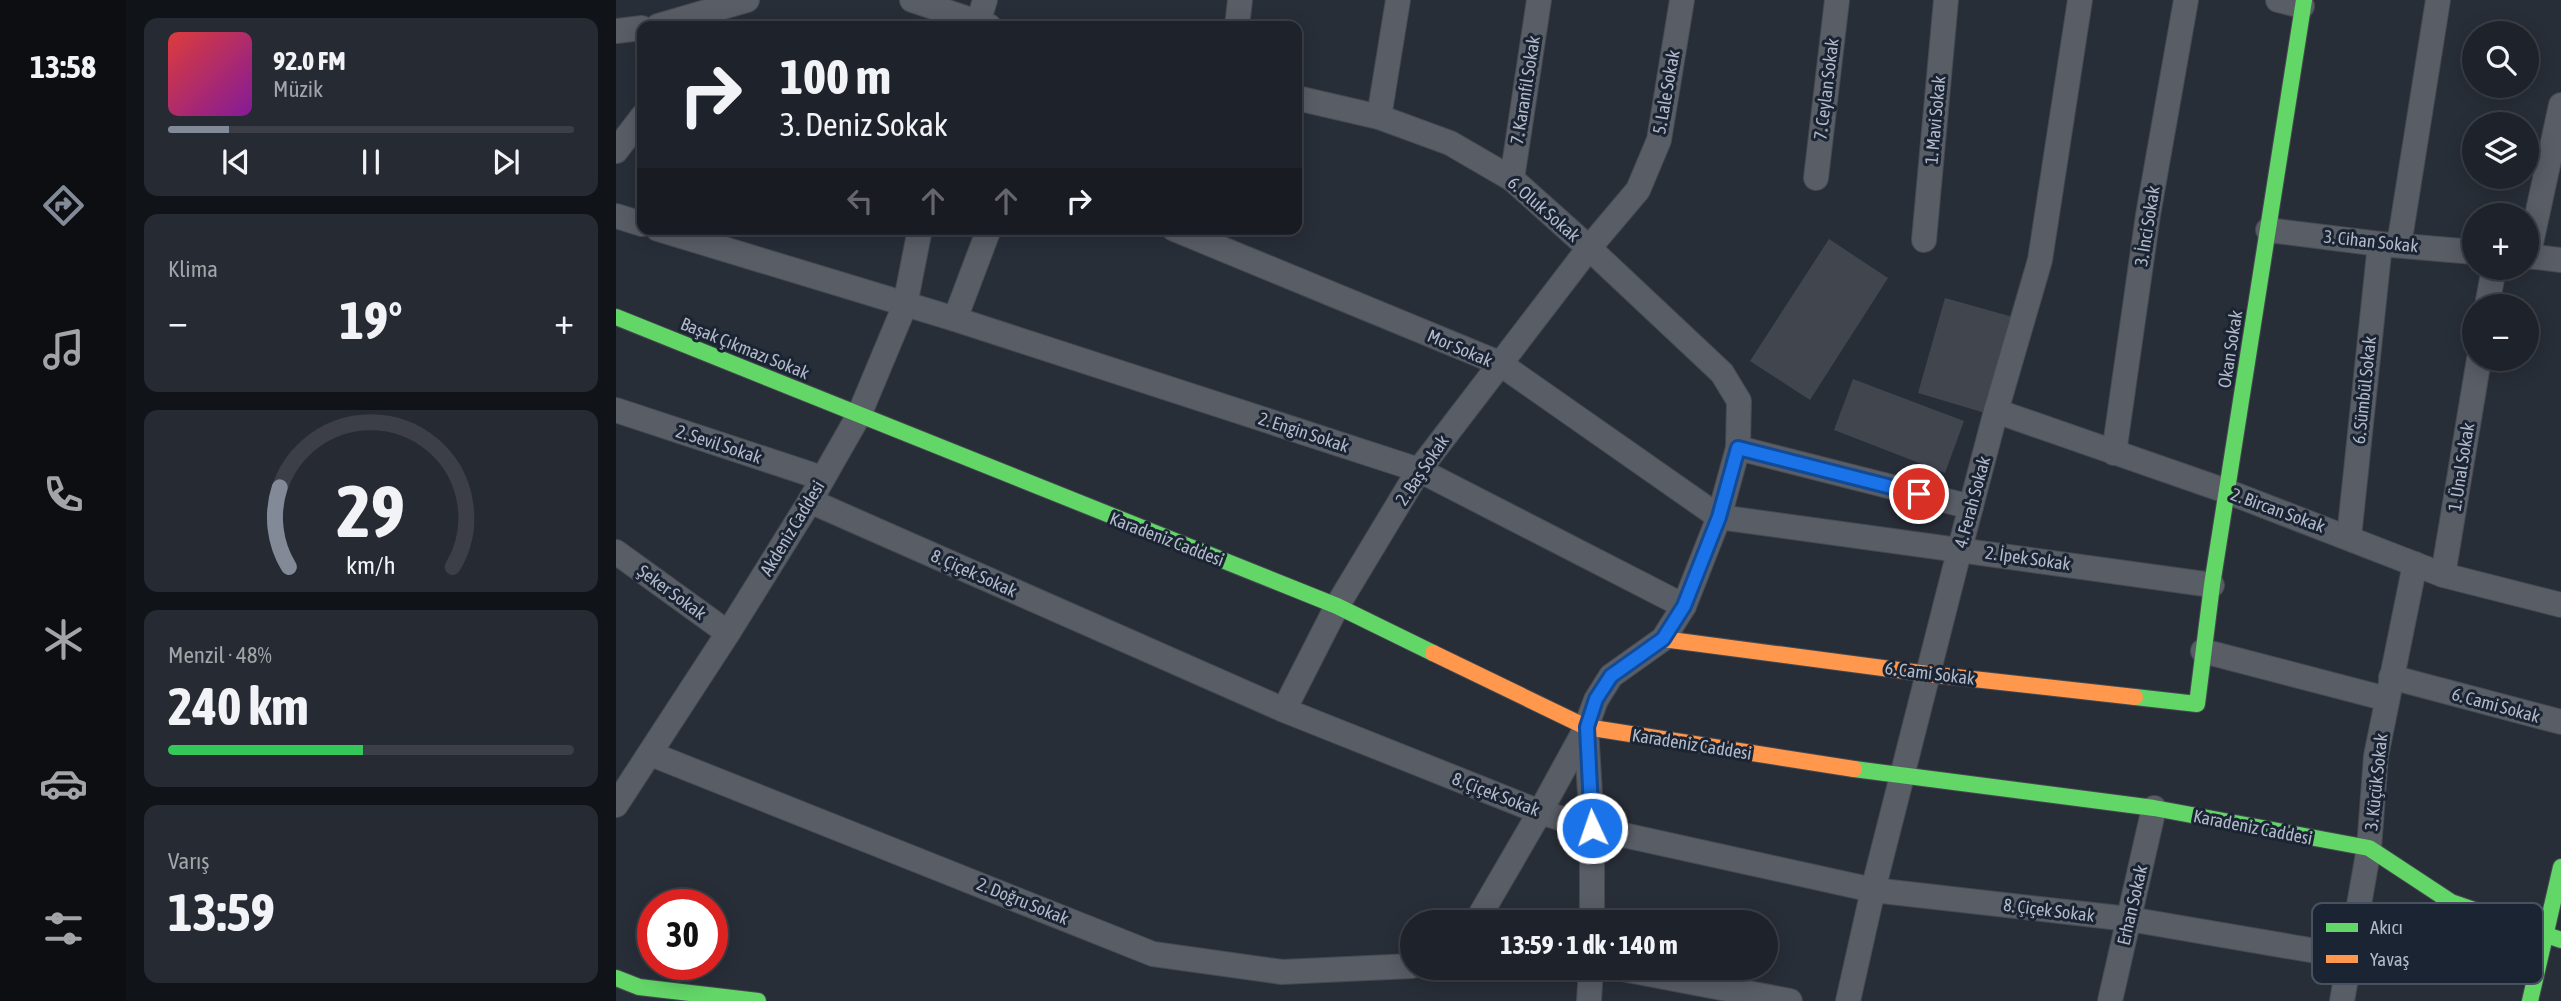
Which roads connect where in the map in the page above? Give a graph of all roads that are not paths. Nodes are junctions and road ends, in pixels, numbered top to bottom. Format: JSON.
{"nodes":[{"id":1,"x":747,"y":0,"type":"edge"},
{"id":2,"x":912,"y":0,"type":"edge"},
{"id":3,"x":1240,"y":0,"type":"edge"},
{"id":4,"x":1398,"y":0,"type":"edge"},
{"id":5,"x":1539,"y":0,"type":"edge"},
{"id":6,"x":1682,"y":0,"type":"edge"},
{"id":7,"x":1837,"y":0,"type":"edge"},
{"id":8,"x":1946,"y":0,"type":"edge"},
{"id":9,"x":2080,"y":0,"type":"edge"},
{"id":10,"x":2186,"y":0,"type":"edge"},
{"id":11,"x":2277,"y":0,"type":"edge"},
{"id":12,"x":2438,"y":0,"type":"edge"},
{"id":13,"x":2303,"y":3,"type":"edge"},
{"id":14,"x":706,"y":18,"type":"edge"},
{"id":15,"x":982,"y":19,"type":"edge"},
{"id":16,"x":688,"y":21,"type":"edge"},
{"id":17,"x":1238,"y":21,"type":"edge"},
{"id":18,"x":637,"y":29,"type":"edge"},
{"id":19,"x":616,"y":31,"type":"edge"},
{"id":20,"x":1302,"y":99,"type":"edge"},
{"id":21,"x":2561,"y":105,"type":"edge"},
{"id":22,"x":1379,"y":117,"type":"junction"},
{"id":23,"x":637,"y":124,"type":"edge"},
{"id":24,"x":616,"y":151,"type":"edge"},
{"id":25,"x":1816,"y":178,"type":"dead end"},
{"id":26,"x":1512,"y":179,"type":"junction"},
{"id":27,"x":2539,"y":206,"type":"edge"},
{"id":28,"x":616,"y":216,"type":"edge"},
{"id":29,"x":637,"y":222,"type":"edge"},
{"id":30,"x":2268,"y":230,"type":"junction"},
{"id":31,"x":678,"y":235,"type":"edge"},
{"id":32,"x":919,"y":235,"type":"edge"},
{"id":33,"x":987,"y":235,"type":"edge"},
{"id":34,"x":1189,"y":235,"type":"edge"},
{"id":35,"x":1924,"y":240,"type":"dead end"},
{"id":36,"x":2389,"y":244,"type":"junction"},
{"id":37,"x":1589,"y":248,"type":"junction"},
{"id":38,"x":2462,"y":250,"type":"edge"},
{"id":39,"x":2539,"y":258,"type":"edge"},
{"id":40,"x":2561,"y":260,"type":"edge"},
{"id":41,"x":905,"y":305,"type":"junction"},
{"id":42,"x":616,"y":317,"type":"edge"},
{"id":43,"x":955,"y":318,"type":"junction"},
{"id":44,"x":1499,"y":363,"type":"junction"},
{"id":45,"x":2477,"y":371,"type":"edge"},
{"id":46,"x":616,"y":410,"type":"edge"},
{"id":47,"x":1996,"y":411,"type":"junction"},
{"id":48,"x":859,"y":415,"type":"junction"},
{"id":49,"x":1738,"y":448,"type":"junction"},
{"id":50,"x":2114,"y":453,"type":"junction"},
{"id":51,"x":1419,"y":470,"type":"junction"},
{"id":52,"x":822,"y":478,"type":"junction"},
{"id":53,"x":2226,"y":491,"type":"junction"},
{"id":54,"x":810,"y":501,"type":"junction"},
{"id":55,"x":1971,"y":507,"type":"junction"},
{"id":56,"x":1719,"y":517,"type":"junction"},
{"id":57,"x":2349,"y":537,"type":"junction"},
{"id":58,"x":1960,"y":548,"type":"junction"},
{"id":59,"x":619,"y":561,"type":"edge"},
{"id":60,"x":2415,"y":564,"type":"junction"},
{"id":61,"x":2443,"y":575,"type":"junction"},
{"id":62,"x":2212,"y":584,"type":"junction"},
{"id":63,"x":2561,"y":604,"type":"edge"},
{"id":64,"x":1337,"y":606,"type":"junction"},
{"id":65,"x":1684,"y":606,"type":"junction"},
{"id":66,"x":728,"y":633,"type":"junction"},
{"id":67,"x":1663,"y":639,"type":"junction"},
{"id":68,"x":2203,"y":651,"type":"junction"},
{"id":69,"x":1928,"y":674,"type":"junction"},
{"id":70,"x":2389,"y":688,"type":"junction"},
{"id":71,"x":2197,"y":704,"type":"joint"},
{"id":72,"x":1284,"y":710,"type":"junction"},
{"id":73,"x":2561,"y":722,"type":"edge"},
{"id":74,"x":1587,"y":727,"type":"junction"},
{"id":75,"x":651,"y":754,"type":"junction"},
{"id":76,"x":1902,"y":776,"type":"junction"},
{"id":77,"x":616,"y":805,"type":"edge"},
{"id":78,"x":2154,"y":808,"type":"junction"},
{"id":79,"x":1540,"y":813,"type":"junction"},
{"id":80,"x":1592,"y":828,"type":"junction"},
{"id":81,"x":2369,"y":848,"type":"junction"},
{"id":82,"x":2561,"y":867,"type":"edge"},
{"id":83,"x":1873,"y":890,"type":"junction"},
{"id":84,"x":2360,"y":903,"type":"edge"},
{"id":85,"x":2454,"y":903,"type":"edge"},
{"id":86,"x":1483,"y":910,"type":"edge"},
{"id":87,"x":1592,"y":910,"type":"edge"},
{"id":88,"x":2129,"y":919,"type":"junction"},
{"id":89,"x":2553,"y":938,"type":"edge"},
{"id":90,"x":2312,"y":950,"type":"edge"},
{"id":91,"x":2543,"y":965,"type":"edge"},
{"id":92,"x":1400,"y":967,"type":"edge"},
{"id":93,"x":616,"y":978,"type":"edge"},
{"id":94,"x":1590,"y":980,"type":"edge"},
{"id":95,"x":1680,"y":980,"type":"edge"},
{"id":96,"x":2536,"y":984,"type":"edge"},
{"id":97,"x":758,"y":1001,"type":"edge"},
{"id":98,"x":1589,"y":1001,"type":"edge"},
{"id":99,"x":1790,"y":1001,"type":"edge"},
{"id":100,"x":1848,"y":1001,"type":"edge"},
{"id":101,"x":2110,"y":1001,"type":"edge"},
{"id":102,"x":2530,"y":1001,"type":"edge"}],
"edges":[{"from":1,"to":14,"type":"street"},
{"from":2,"to":15,"type":"street"},
{"from":3,"to":17,"type":"street"},
{"from":4,"to":22,"type":"street"},
{"from":5,"to":26,"type":"street","name":"7. Karanfil Sokak"},
{"from":6,"to":37,"type":"street","name":"5. Lale Sokak"},
{"from":7,"to":25,"type":"street","name":"7. Ceylan Sokak"},
{"from":8,"to":35,"type":"street","name":"1. Mavi Sokak"},
{"from":9,"to":47,"type":"street","name":"4. Ferah Sokak"},
{"from":10,"to":50,"type":"street","name":"3. İnci Sokak"},
{"from":11,"to":13,"type":"street"},
{"from":12,"to":36,"type":"street","name":"6. Sümbül Sokak"},
{"from":13,"to":30,"type":"street","name":"Okan Sokak"},
{"from":14,"to":16,"type":"street"},
{"from":18,"to":19,"type":"street"},
{"from":20,"to":22,"type":"street","name":"6. Oluk Sokak"},
{"from":21,"to":27,"type":"street"},
{"from":22,"to":26,"type":"street","name":"6. Oluk Sokak"},
{"from":23,"to":24,"type":"street"},
{"from":26,"to":37,"type":"street","name":"6. Oluk Sokak"},
{"from":28,"to":29,"type":"street"},
{"from":30,"to":36,"type":"street","name":"3. Cihan Sokak"},
{"from":30,"to":53,"type":"street","name":"Okan Sokak"},
{"from":31,"to":41,"type":"street"},
{"from":32,"to":41,"type":"street","name":"Akdeniz Caddesi"},
{"from":33,"to":43,"type":"street"},
{"from":34,"to":44,"type":"street","name":"Mor Sokak"},
{"from":36,"to":38,"type":"street","name":"3. Cihan Sokak"},
{"from":36,"to":57,"type":"street","name":"6. Sümbül Sokak"},
{"from":37,"to":44,"type":"street","name":"2. Baş Sokak"},
{"from":37,"to":49,"type":"street","name":"6. Oluk Sokak"},
{"from":39,"to":40,"type":"street"},
{"from":41,"to":43,"type":"street","name":"2. Engin Sokak"},
{"from":41,"to":48,"type":"street","name":"Akdeniz Caddesi"},
{"from":42,"to":48,"type":"street","name":"Başak Çıkmazı Sokak"},
{"from":43,"to":51,"type":"street","name":"2. Engin Sokak"},
{"from":44,"to":51,"type":"street","name":"2. Baş Sokak"},
{"from":44,"to":56,"type":"street","name":"Mor Sokak"},
{"from":45,"to":61,"type":"street","name":"1. Ünal Sokak"},
{"from":46,"to":52,"type":"street","name":"2. Sevil Sokak"},
{"from":47,"to":50,"type":"street","name":"2. Bircan Sokak"},
{"from":47,"to":55,"type":"street","name":"4. Ferah Sokak"},
{"from":48,"to":52,"type":"street","name":"Akdeniz Caddesi"},
{"from":48,"to":64,"type":"street","name":"Karadeniz Caddesi"},
{"from":49,"to":55,"type":"street"},
{"from":49,"to":56,"type":"street"},
{"from":50,"to":53,"type":"street","name":"2. Bircan Sokak"},
{"from":51,"to":64,"type":"street","name":"2. Baş Sokak"},
{"from":51,"to":65,"type":"street","name":"2. Engin Sokak"},
{"from":52,"to":54,"type":"street","name":"Akdeniz Caddesi"},
{"from":53,"to":57,"type":"street","name":"2. Bircan Sokak"},
{"from":53,"to":62,"type":"street","name":"Okan Sokak"},
{"from":54,"to":66,"type":"street","name":"Akdeniz Caddesi"},
{"from":54,"to":72,"type":"street","name":"8. Çiçek Sokak"},
{"from":55,"to":58,"type":"street","name":"4. Ferah Sokak"},
{"from":56,"to":58,"type":"street","name":"2. İpek Sokak"},
{"from":56,"to":65,"type":"street"},
{"from":57,"to":60,"type":"street","name":"2. Bircan Sokak"},
{"from":58,"to":62,"type":"street","name":"2. İpek Sokak"},
{"from":58,"to":69,"type":"street","name":"4. Ferah Sokak"},
{"from":59,"to":66,"type":"street","name":"Şeker Sokak"},
{"from":60,"to":61,"type":"street","name":"2. Bircan Sokak"},
{"from":60,"to":70,"type":"street","name":"3. Küçük Sokak"},
{"from":61,"to":63,"type":"street","name":"2. Bircan Sokak"},
{"from":62,"to":68,"type":"street","name":"Okan Sokak"},
{"from":64,"to":72,"type":"street","name":"2. Baş Sokak"},
{"from":64,"to":74,"type":"street","name":"Karadeniz Caddesi"},
{"from":65,"to":67,"type":"street"},
{"from":66,"to":75,"type":"street","name":"Akdeniz Caddesi"},
{"from":67,"to":69,"type":"street","name":"6. Cami Sokak"},
{"from":67,"to":74,"type":"street"},
{"from":68,"to":70,"type":"street","name":"6. Cami Sokak"},
{"from":68,"to":71,"type":"street","name":"Okan Sokak"},
{"from":69,"to":71,"type":"street","name":"6. Cami Sokak"},
{"from":69,"to":76,"type":"street","name":"4. Ferah Sokak"},
{"from":70,"to":73,"type":"street","name":"6. Cami Sokak"},
{"from":70,"to":81,"type":"street","name":"3. Küçük Sokak"},
{"from":72,"to":79,"type":"street","name":"8. Çiçek Sokak"},
{"from":74,"to":76,"type":"street","name":"Karadeniz Caddesi"},
{"from":74,"to":79,"type":"street"},
{"from":74,"to":80,"type":"street"},
{"from":75,"to":77,"type":"street","name":"Akdeniz Caddesi"},
{"from":75,"to":92,"type":"street","name":"2. Doğru Sokak"},
{"from":76,"to":78,"type":"street","name":"Karadeniz Caddesi"},
{"from":76,"to":83,"type":"street","name":"4. Ferah Sokak"},
{"from":78,"to":81,"type":"street","name":"Karadeniz Caddesi"},
{"from":78,"to":88,"type":"street","name":"Erhan Sokak"},
{"from":79,"to":80,"type":"street","name":"8. Çiçek Sokak"},
{"from":79,"to":86,"type":"street"},
{"from":80,"to":83,"type":"street","name":"8. Çiçek Sokak"},
{"from":80,"to":87,"type":"street"},
{"from":81,"to":84,"type":"street","name":"3. Küçük Sokak"},
{"from":81,"to":85,"type":"street","name":"Karadeniz Caddesi"},
{"from":82,"to":89,"type":"street"},
{"from":83,"to":88,"type":"street","name":"8. Çiçek Sokak"},
{"from":83,"to":100,"type":"street","name":"4. Ferah Sokak"},
{"from":88,"to":90,"type":"street","name":"8. Çiçek Sokak"},
{"from":88,"to":101,"type":"street","name":"Erhan Sokak"},
{"from":89,"to":91,"type":"street"},
{"from":93,"to":97,"type":"street"},
{"from":94,"to":98,"type":"street"},
{"from":95,"to":99,"type":"street"},
{"from":96,"to":102,"type":"street"}]}
